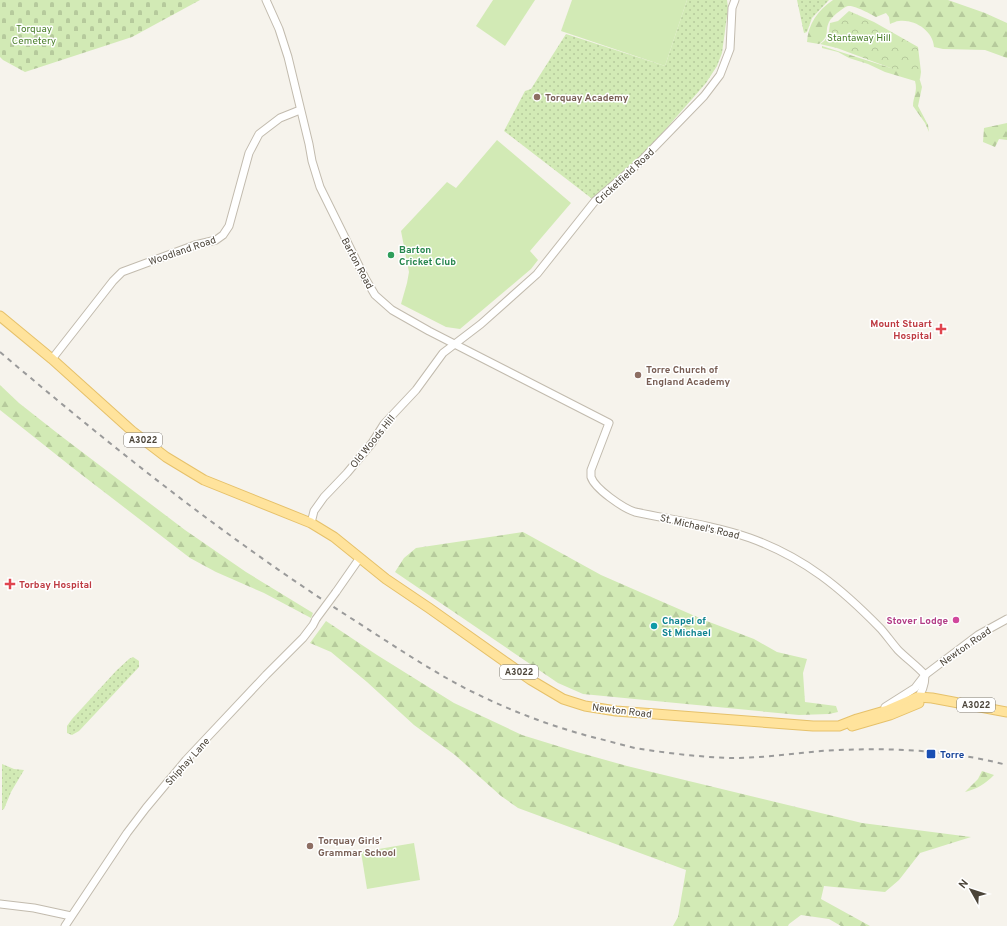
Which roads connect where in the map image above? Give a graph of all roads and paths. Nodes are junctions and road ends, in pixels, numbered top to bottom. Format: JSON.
{"nodes":[{"id":1,"x":266,"y":0,"type":"edge"},
{"id":2,"x":735,"y":0,"type":"edge"},
{"id":3,"x":300,"y":110,"type":"junction"},
{"id":4,"x":0,"y":316,"type":"edge"},
{"id":5,"x":454,"y":344,"type":"junction"},
{"id":6,"x":52,"y":359,"type":"junction"},
{"id":7,"x":609,"y":423,"type":"joint"},
{"id":8,"x":311,"y":524,"type":"junction"},
{"id":9,"x":359,"y":558,"type":"junction"},
{"id":10,"x":1007,"y":619,"type":"edge"},
{"id":11,"x":925,"y":675,"type":"junction"},
{"id":12,"x":925,"y":683,"type":"junction"},
{"id":13,"x":918,"y":697,"type":"junction"},
{"id":14,"x":932,"y":698,"type":"junction"},
{"id":15,"x":944,"y":700,"type":"junction"},
{"id":16,"x":911,"y":706,"type":"junction"},
{"id":17,"x":1007,"y":712,"type":"edge"},
{"id":18,"x":874,"y":713,"type":"junction"},
{"id":19,"x":839,"y":726,"type":"junction"},
{"id":20,"x":0,"y":904,"type":"edge"},
{"id":21,"x":71,"y":916,"type":"junction"},
{"id":22,"x":65,"y":926,"type":"edge"}],
"edges":[{"from":1,"to":3,"type":"street","name":"Barton Road"},
{"from":2,"to":5,"type":"street","name":"Cricketfield Road"},
{"from":3,"to":5,"type":"street","name":"Barton Road"},
{"from":3,"to":6,"type":"street","name":"Woodland Road"},
{"from":4,"to":6,"type":"main road","number":"A3022"},
{"from":5,"to":7,"type":"street","name":"Barton Road"},
{"from":5,"to":8,"type":"street","name":"Old Woods Hill"},
{"from":6,"to":8,"type":"main road","number":"A3022"},
{"from":7,"to":11,"type":"street","name":"St. Michael's Road"},
{"from":8,"to":9,"type":"main road","name":"Newton Road","number":"A3022"},
{"from":9,"to":19,"type":"main road","name":"Newton Road","number":"A3022"},
{"from":9,"to":21,"type":"street","name":"Shiphay Lane","bridge":true},
{"from":10,"to":11,"type":"street","name":"Newton Road"},
{"from":11,"to":12,"type":"street"},
{"from":11,"to":18,"type":"street","name":"Newton Road"},
{"from":12,"to":13,"type":"street"},
{"from":12,"to":14,"type":"street"},
{"from":13,"to":14,"type":"main road","number":"A3022"},
{"from":13,"to":16,"type":"street"},
{"from":13,"to":18,"type":"main road","number":"A3022"},
{"from":14,"to":15,"type":"main road","number":"A3022"},
{"from":15,"to":16,"type":"main road","number":"A3022"},
{"from":15,"to":17,"type":"main road","number":"A3022"},
{"from":16,"to":19,"type":"main road","number":"A3022"},
{"from":18,"to":19,"type":"main road","name":"Newton Road","number":"A3022"},
{"from":20,"to":21,"type":"street"},
{"from":21,"to":22,"type":"street","name":"Shiphay Lane"}]}
